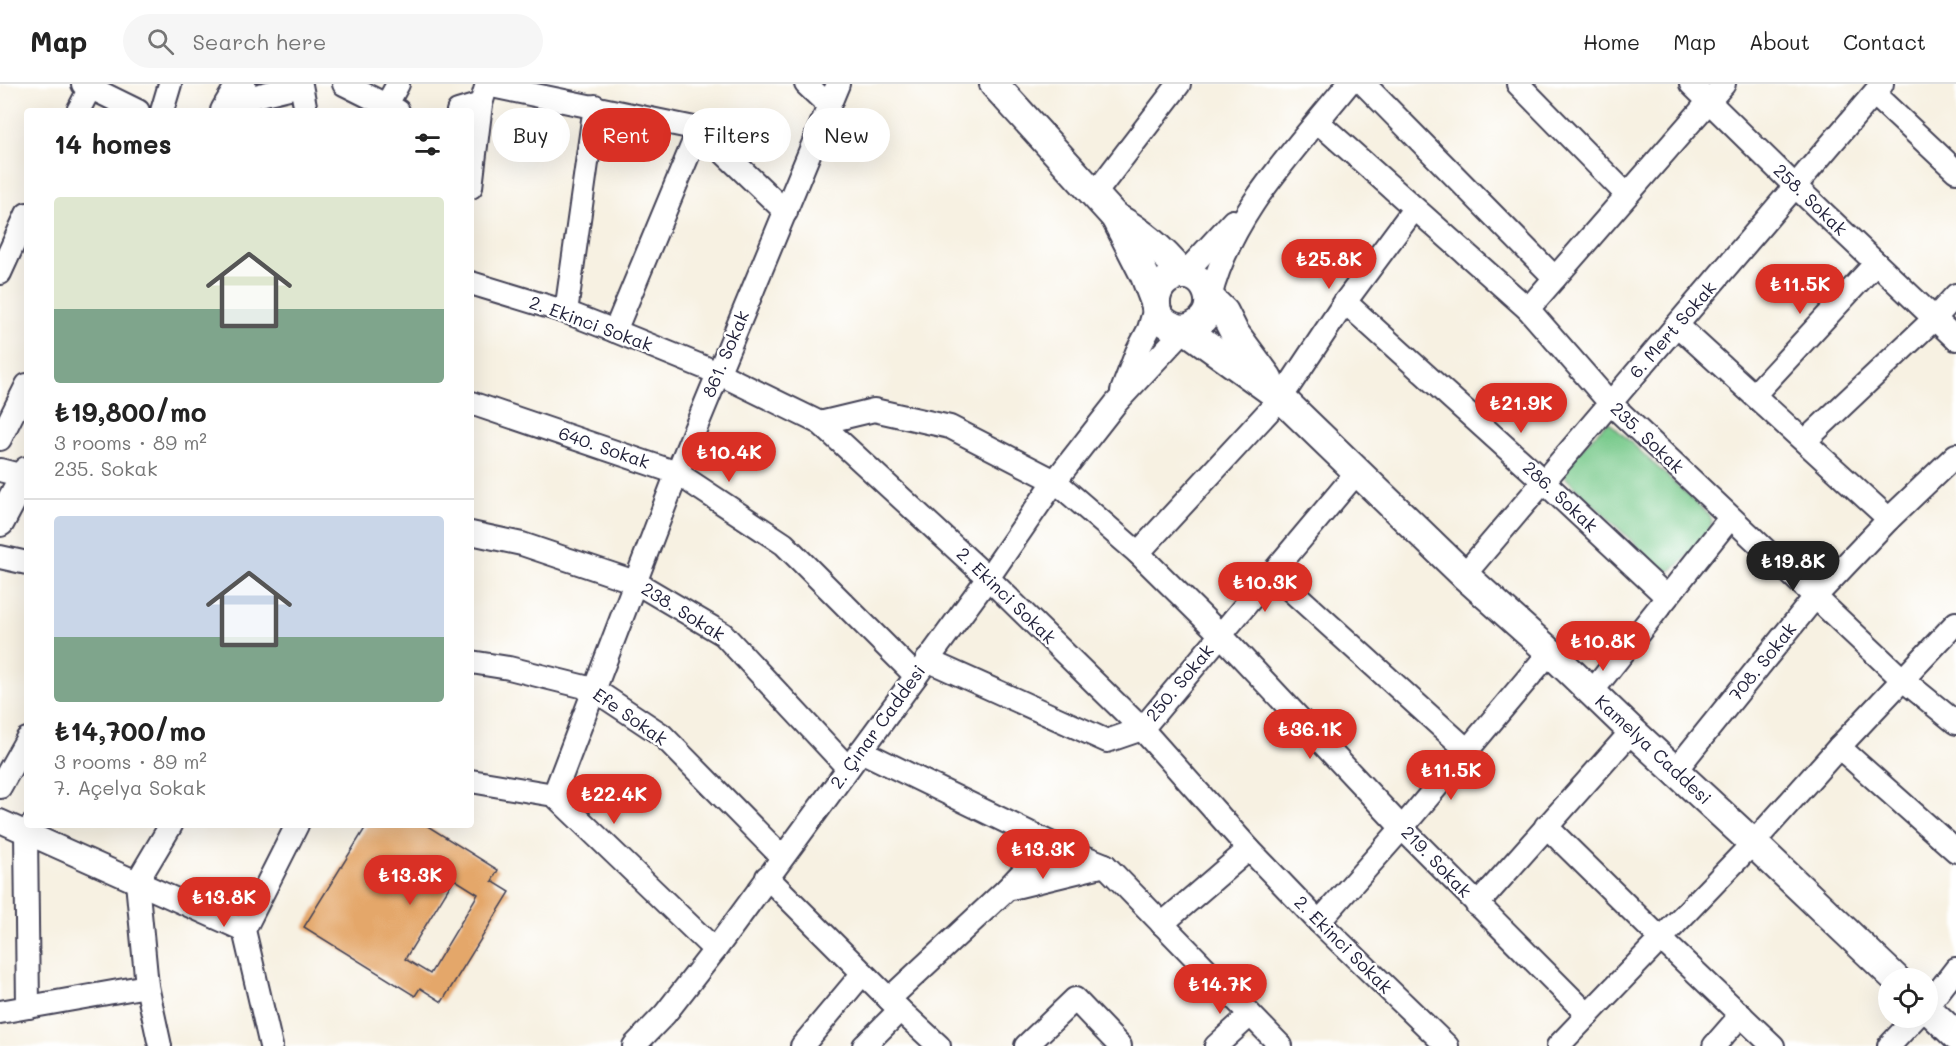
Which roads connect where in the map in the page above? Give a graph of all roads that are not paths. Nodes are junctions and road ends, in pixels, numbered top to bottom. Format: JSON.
{"nodes":[{"id":1,"x":170,"y":84,"type":"edge"},
{"id":2,"x":344,"y":84,"type":"edge"},
{"id":3,"x":398,"y":84,"type":"edge"},
{"id":4,"x":806,"y":84,"type":"edge"},
{"id":5,"x":838,"y":84,"type":"edge"},
{"id":6,"x":994,"y":84,"type":"edge"},
{"id":7,"x":1348,"y":84,"type":"edge"},
{"id":8,"x":1364,"y":84,"type":"edge"},
{"id":9,"x":1518,"y":84,"type":"edge"},
{"id":10,"x":1691,"y":84,"type":"edge"},
{"id":11,"x":1724,"y":84,"type":"edge"},
{"id":12,"x":88,"y":85,"type":"edge"},
{"id":13,"x":301,"y":85,"type":"edge"},
{"id":14,"x":1171,"y":87,"type":"edge"},
{"id":15,"x":1878,"y":89,"type":"edge"},
{"id":16,"x":485,"y":91,"type":"edge"},
{"id":17,"x":231,"y":98,"type":"edge"},
{"id":18,"x":1709,"y":102,"type":"junction"},
{"id":19,"x":828,"y":105,"type":"junction"},
{"id":20,"x":596,"y":106,"type":"junction"},
{"id":21,"x":79,"y":108,"type":"edge"},
{"id":22,"x":132,"y":108,"type":"edge"},
{"id":23,"x":163,"y":108,"type":"edge"},
{"id":24,"x":305,"y":108,"type":"edge"},
{"id":25,"x":390,"y":108,"type":"edge"},
{"id":26,"x":392,"y":108,"type":"edge"},
{"id":27,"x":462,"y":108,"type":"edge"},
{"id":28,"x":1318,"y":122,"type":"junction"},
{"id":29,"x":683,"y":125,"type":"edge"},
{"id":30,"x":685,"y":162,"type":"edge"},
{"id":31,"x":734,"y":162,"type":"edge"},
{"id":32,"x":1954,"y":165,"type":"edge"},
{"id":33,"x":474,"y":167,"type":"edge"},
{"id":34,"x":1795,"y":186,"type":"junction"},
{"id":35,"x":1094,"y":195,"type":"junction"},
{"id":36,"x":1627,"y":195,"type":"junction"},
{"id":37,"x":1253,"y":201,"type":"junction"},
{"id":38,"x":1414,"y":209,"type":"junction"},
{"id":39,"x":786,"y":212,"type":"junction"},
{"id":40,"x":1115,"y":218,"type":"junction"},
{"id":41,"x":24,"y":220,"type":"edge"},
{"id":42,"x":1876,"y":263,"type":"junction"},
{"id":43,"x":0,"y":273,"type":"edge"},
{"id":44,"x":1183,"y":275,"type":"junction"},
{"id":45,"x":1555,"y":278,"type":"junction"},
{"id":46,"x":474,"y":284,"type":"edge"},
{"id":47,"x":1956,"y":295,"type":"edge"},
{"id":48,"x":1210,"y":298,"type":"junction"},
{"id":49,"x":1345,"y":302,"type":"junction"},
{"id":50,"x":1156,"y":305,"type":"junction"},
{"id":51,"x":1528,"y":309,"type":"junction"},
{"id":52,"x":566,"y":312,"type":"junction"},
{"id":53,"x":1934,"y":319,"type":"junction"},
{"id":54,"x":1677,"y":325,"type":"junction"},
{"id":55,"x":1185,"y":329,"type":"junction"},
{"id":56,"x":615,"y":331,"type":"junction"},
{"id":57,"x":1956,"y":339,"type":"edge"},
{"id":58,"x":718,"y":373,"type":"junction"},
{"id":59,"x":24,"y":391,"type":"edge"},
{"id":60,"x":1754,"y":395,"type":"junction"},
{"id":61,"x":1281,"y":398,"type":"junction"},
{"id":62,"x":1116,"y":403,"type":"junction"},
{"id":63,"x":1610,"y":403,"type":"junction"},
{"id":64,"x":474,"y":405,"type":"edge"},
{"id":65,"x":820,"y":423,"type":"junction"},
{"id":66,"x":0,"y":439,"type":"edge"},
{"id":67,"x":1805,"y":441,"type":"junction"},
{"id":68,"x":1956,"y":455,"type":"edge"},
{"id":69,"x":1357,"y":472,"type":"junction"},
{"id":70,"x":677,"y":473,"type":"junction"},
{"id":71,"x":20,"y":474,"type":"edge"},
{"id":72,"x":1055,"y":481,"type":"junction"},
{"id":73,"x":1543,"y":481,"type":"junction"},
{"id":74,"x":1730,"y":518,"type":"junction"},
{"id":75,"x":1889,"y":519,"type":"junction"},
{"id":76,"x":0,"y":522,"type":"edge"},
{"id":77,"x":474,"y":534,"type":"edge"},
{"id":78,"x":1138,"y":553,"type":"junction"},
{"id":79,"x":0,"y":557,"type":"edge"},
{"id":80,"x":24,"y":562,"type":"edge"},
{"id":81,"x":1272,"y":573,"type":"junction"},
{"id":82,"x":1464,"y":575,"type":"junction"},
{"id":83,"x":988,"y":578,"type":"junction"},
{"id":84,"x":635,"y":582,"type":"junction"},
{"id":85,"x":1667,"y":597,"type":"junction"},
{"id":86,"x":1815,"y":597,"type":"junction"},
{"id":87,"x":1956,"y":623,"type":"edge"},
{"id":88,"x":1221,"y":635,"type":"junction"},
{"id":89,"x":1550,"y":652,"type":"junction"},
{"id":90,"x":474,"y":662,"type":"edge"},
{"id":91,"x":921,"y":668,"type":"junction"},
{"id":92,"x":1902,"y":679,"type":"junction"},
{"id":93,"x":593,"y":689,"type":"junction"},
{"id":94,"x":1591,"y":693,"type":"junction"},
{"id":95,"x":1956,"y":723,"type":"edge"},
{"id":96,"x":1142,"y":729,"type":"junction"},
{"id":97,"x":1632,"y":731,"type":"junction"},
{"id":98,"x":24,"y":744,"type":"edge"},
{"id":99,"x":1839,"y":747,"type":"junction"},
{"id":100,"x":1467,"y":750,"type":"junction"},
{"id":101,"x":854,"y":760,"type":"junction"},
{"id":102,"x":1676,"y":771,"type":"junction"},
{"id":103,"x":474,"y":782,"type":"edge"},
{"id":104,"x":0,"y":787,"type":"edge"},
{"id":105,"x":554,"y":795,"type":"junction"},
{"id":106,"x":0,"y":821,"type":"edge"},
{"id":107,"x":1546,"y":826,"type":"junction"},
{"id":108,"x":24,"y":828,"type":"edge"},
{"id":109,"x":169,"y":828,"type":"edge"},
{"id":110,"x":295,"y":828,"type":"edge"},
{"id":111,"x":1402,"y":828,"type":"junction"},
{"id":112,"x":29,"y":829,"type":"edge"},
{"id":113,"x":1050,"y":843,"type":"junction"},
{"id":114,"x":1753,"y":843,"type":"junction"},
{"id":115,"x":1249,"y":849,"type":"junction"},
{"id":116,"x":1956,"y":851,"type":"edge"},
{"id":117,"x":782,"y":857,"type":"junction"},
{"id":118,"x":1106,"y":865,"type":"junction"},
{"id":119,"x":767,"y":877,"type":"junction"},
{"id":120,"x":137,"y":882,"type":"junction"},
{"id":121,"x":1007,"y":889,"type":"junction"},
{"id":122,"x":1478,"y":905,"type":"junction"},
{"id":123,"x":1319,"y":922,"type":"junction"},
{"id":124,"x":1162,"y":924,"type":"junction"},
{"id":125,"x":244,"y":930,"type":"junction"},
{"id":126,"x":1661,"y":939,"type":"junction"},
{"id":127,"x":714,"y":950,"type":"junction"},
{"id":128,"x":1884,"y":968,"type":"edge"},
{"id":129,"x":1956,"y":969,"type":"edge"},
{"id":130,"x":863,"y":973,"type":"junction"},
{"id":131,"x":147,"y":986,"type":"junction"},
{"id":132,"x":1938,"y":992,"type":"edge"},
{"id":133,"x":894,"y":1004,"type":"junction"},
{"id":134,"x":28,"y":1007,"type":"junction"},
{"id":135,"x":0,"y":1012,"type":"edge"},
{"id":136,"x":1250,"y":1015,"type":"junction"},
{"id":137,"x":1588,"y":1015,"type":"junction"},
{"id":138,"x":1741,"y":1015,"type":"junction"},
{"id":139,"x":1938,"y":1019,"type":"edge"},
{"id":140,"x":1906,"y":1028,"type":"edge"},
{"id":141,"x":1956,"y":1036,"type":"edge"},
{"id":142,"x":160,"y":1046,"type":"edge"},
{"id":143,"x":271,"y":1046,"type":"edge"},
{"id":144,"x":634,"y":1046,"type":"edge"},
{"id":145,"x":802,"y":1046,"type":"edge"},
{"id":146,"x":864,"y":1046,"type":"edge"},
{"id":147,"x":939,"y":1046,"type":"edge"},
{"id":148,"x":1026,"y":1046,"type":"edge"},
{"id":149,"x":1120,"y":1046,"type":"edge"},
{"id":150,"x":1216,"y":1046,"type":"edge"},
{"id":151,"x":1281,"y":1046,"type":"edge"},
{"id":152,"x":1447,"y":1046,"type":"edge"},
{"id":153,"x":1558,"y":1046,"type":"edge"},
{"id":154,"x":1714,"y":1046,"type":"edge"},
{"id":155,"x":1773,"y":1046,"type":"edge"},
{"id":156,"x":1889,"y":1046,"type":"edge"}],
"edges":[{"from":1,"to":23,"type":"street"},
{"from":2,"to":25,"type":"street"},
{"from":3,"to":26,"type":"street"},
{"from":4,"to":19,"type":"street"},
{"from":5,"to":19,"type":"street","name":"861. Sokak"},
{"from":6,"to":35,"type":"main road"},
{"from":7,"to":28,"type":"street"},
{"from":8,"to":45,"type":"street"},
{"from":9,"to":36,"type":"street"},
{"from":10,"to":18,"type":"street","name":"258. Sokak"},
{"from":11,"to":18,"type":"street"},
{"from":12,"to":21,"type":"street"},
{"from":12,"to":22,"type":"street"},
{"from":13,"to":17,"type":"street"},
{"from":13,"to":24,"type":"street"},
{"from":14,"to":35,"type":"street"},
{"from":15,"to":32,"type":"street"},
{"from":15,"to":34,"type":"street","name":"6. Mert Sokak"},
{"from":16,"to":20,"type":"street"},
{"from":16,"to":27,"type":"street"},
{"from":16,"to":33,"type":"street"},
{"from":18,"to":34,"type":"street","name":"258. Sokak"},
{"from":18,"to":36,"type":"street"},
{"from":19,"to":39,"type":"street","name":"861. Sokak"},
{"from":20,"to":29,"type":"street"},
{"from":20,"to":52,"type":"street"},
{"from":28,"to":37,"type":"street"},
{"from":28,"to":38,"type":"street","name":"235. Sokak"},
{"from":30,"to":56,"type":"street"},
{"from":31,"to":39,"type":"street"},
{"from":34,"to":42,"type":"street","name":"258. Sokak"},
{"from":34,"to":54,"type":"street","name":"6. Mert Sokak"},
{"from":35,"to":40,"type":"main road"},
{"from":36,"to":45,"type":"street"},
{"from":37,"to":44,"type":"street"},
{"from":37,"to":48,"type":"street"},
{"from":38,"to":49,"type":"street"},
{"from":38,"to":51,"type":"street","name":"235. Sokak"},
{"from":39,"to":58,"type":"street","name":"861. Sokak"},
{"from":40,"to":44,"type":"main road"},
{"from":40,"to":50,"type":"main road"},
{"from":41,"to":43,"type":"street"},
{"from":42,"to":53,"type":"street","name":"258. Sokak"},
{"from":42,"to":60,"type":"street"},
{"from":44,"to":48,"type":"main road"},
{"from":44,"to":50,"type":"main road"},
{"from":45,"to":51,"type":"street"},
{"from":46,"to":52,"type":"street","name":"2. Ekinci Sokak"},
{"from":47,"to":53,"type":"street"},
{"from":48,"to":55,"type":"main road"},
{"from":48,"to":61,"type":"main road"},
{"from":49,"to":61,"type":"street"},
{"from":49,"to":73,"type":"street","name":"286. Sokak"},
{"from":50,"to":55,"type":"main road"},
{"from":50,"to":62,"type":"street"},
{"from":51,"to":63,"type":"street","name":"235. Sokak"},
{"from":52,"to":56,"type":"street","name":"2. Ekinci Sokak"},
{"from":53,"to":57,"type":"street","name":"258. Sokak"},
{"from":53,"to":67,"type":"street"},
{"from":54,"to":60,"type":"street"},
{"from":54,"to":63,"type":"street","name":"6. Mert Sokak"},
{"from":55,"to":61,"type":"main road"},
{"from":55,"to":62,"type":"street"},
{"from":56,"to":58,"type":"street","name":"2. Ekinci Sokak"},
{"from":58,"to":65,"type":"street","name":"2. Ekinci Sokak"},
{"from":58,"to":70,"type":"street","name":"861. Sokak"},
{"from":59,"to":66,"type":"street"},
{"from":60,"to":67,"type":"street"},
{"from":61,"to":69,"type":"main road","name":"Kamelya Caddesi"},
{"from":61,"to":78,"type":"street"},
{"from":62,"to":72,"type":"street","name":"2. Çınar Caddesi"},
{"from":63,"to":73,"type":"street","name":"6. Mert Sokak"},
{"from":63,"to":74,"type":"street","name":"235. Sokak"},
{"from":64,"to":70,"type":"street","name":"640. Sokak"},
{"from":65,"to":72,"type":"street","name":"219. Sokak"},
{"from":65,"to":83,"type":"street","name":"2. Ekinci Sokak"},
{"from":67,"to":75,"type":"street"},
{"from":68,"to":75,"type":"street","name":"708. Sokak"},
{"from":69,"to":81,"type":"street","name":"250. Sokak"},
{"from":69,"to":82,"type":"main road","name":"Kamelya Caddesi"},
{"from":70,"to":84,"type":"street","name":"861. Sokak"},
{"from":70,"to":91,"type":"street","name":"640. Sokak"},
{"from":71,"to":76,"type":"main road"},
{"from":72,"to":78,"type":"street","name":"219. Sokak"},
{"from":72,"to":83,"type":"street","name":"2. Çınar Caddesi"},
{"from":73,"to":82,"type":"street","name":"6. Mert Sokak"},
{"from":73,"to":85,"type":"street","name":"286. Sokak"},
{"from":74,"to":85,"type":"street"},
{"from":74,"to":86,"type":"street","name":"235. Sokak"},
{"from":75,"to":86,"type":"street","name":"708. Sokak"},
{"from":77,"to":84,"type":"street","name":"238. Sokak"},
{"from":78,"to":88,"type":"street","name":"219. Sokak"},
{"from":79,"to":80,"type":"street"},
{"from":81,"to":88,"type":"street","name":"250. Sokak"},
{"from":81,"to":100,"type":"street"},
{"from":82,"to":89,"type":"main road","name":"Kamelya Caddesi"},
{"from":83,"to":91,"type":"street","name":"2. Çınar Caddesi"},
{"from":83,"to":96,"type":"street","name":"2. Ekinci Sokak"},
{"from":84,"to":93,"type":"street","name":"861. Sokak"},
{"from":84,"to":101,"type":"street","name":"238. Sokak"},
{"from":85,"to":94,"type":"street"},
{"from":86,"to":92,"type":"street","name":"235. Sokak"},
{"from":86,"to":102,"type":"street","name":"708. Sokak"},
{"from":87,"to":92,"type":"street"},
{"from":88,"to":96,"type":"street","name":"250. Sokak"},
{"from":88,"to":111,"type":"street","name":"219. Sokak"},
{"from":89,"to":94,"type":"main road","name":"Kamelya Caddesi"},
{"from":89,"to":100,"type":"street"},
{"from":90,"to":93,"type":"street","name":"Efe Sokak"},
{"from":91,"to":96,"type":"street"},
{"from":91,"to":101,"type":"street","name":"2. Çınar Caddesi"},
{"from":92,"to":95,"type":"street","name":"235. Sokak"},
{"from":92,"to":99,"type":"street"},
{"from":93,"to":105,"type":"street","name":"861. Sokak"},
{"from":93,"to":117,"type":"street","name":"Efe Sokak"},
{"from":94,"to":97,"type":"main road","name":"Kamelya Caddesi"},
{"from":96,"to":115,"type":"street","name":"2. Ekinci Sokak"},
{"from":97,"to":102,"type":"main road","name":"Kamelya Caddesi"},
{"from":97,"to":107,"type":"street"},
{"from":98,"to":104,"type":"street"},
{"from":99,"to":114,"type":"street"},
{"from":99,"to":116,"type":"street"},
{"from":100,"to":111,"type":"street"},
{"from":101,"to":113,"type":"street"},
{"from":101,"to":117,"type":"street","name":"2. Çınar Caddesi"},
{"from":102,"to":114,"type":"main road","name":"Kamelya Caddesi"},
{"from":103,"to":105,"type":"street"},
{"from":105,"to":127,"type":"street"},
{"from":106,"to":108,"type":"street"},
{"from":107,"to":122,"type":"street"},
{"from":107,"to":126,"type":"street"},
{"from":109,"to":120,"type":"street"},
{"from":110,"to":125,"type":"street"},
{"from":111,"to":122,"type":"street","name":"219. Sokak"},
{"from":111,"to":123,"type":"street"},
{"from":112,"to":120,"type":"street"},
{"from":112,"to":134,"type":"street"},
{"from":113,"to":118,"type":"street"},
{"from":113,"to":121,"type":"street"},
{"from":114,"to":126,"type":"street"},
{"from":114,"to":128,"type":"main road","name":"Kamelya Caddesi"},
{"from":115,"to":123,"type":"street","name":"2. Ekinci Sokak"},
{"from":115,"to":124,"type":"street"},
{"from":117,"to":119,"type":"street","name":"2. Çınar Caddesi"},
{"from":118,"to":121,"type":"street"},
{"from":118,"to":124,"type":"street"},
{"from":119,"to":127,"type":"street","name":"2. Çınar Caddesi"},
{"from":119,"to":130,"type":"street"},
{"from":120,"to":125,"type":"street"},
{"from":120,"to":131,"type":"street"},
{"from":121,"to":133,"type":"street"},
{"from":122,"to":137,"type":"street","name":"219. Sokak"},
{"from":123,"to":152,"type":"street","name":"2. Ekinci Sokak"},
{"from":124,"to":136,"type":"street"},
{"from":125,"to":143,"type":"street"},
{"from":126,"to":137,"type":"street"},
{"from":126,"to":138,"type":"street"},
{"from":127,"to":144,"type":"street","name":"2. Çınar Caddesi"},
{"from":129,"to":132,"type":"street"},
{"from":130,"to":133,"type":"street"},
{"from":130,"to":145,"type":"street"},
{"from":131,"to":134,"type":"street"},
{"from":131,"to":142,"type":"street"},
{"from":133,"to":146,"type":"street"},
{"from":133,"to":147,"type":"street"},
{"from":134,"to":135,"type":"street"},
{"from":136,"to":150,"type":"street"},
{"from":136,"to":151,"type":"street"},
{"from":137,"to":153,"type":"street"},
{"from":138,"to":154,"type":"street"},
{"from":138,"to":155,"type":"street"},
{"from":139,"to":141,"type":"main road"},
{"from":140,"to":156,"type":"street"},
{"from":148,"to":149,"type":"street"}]}
